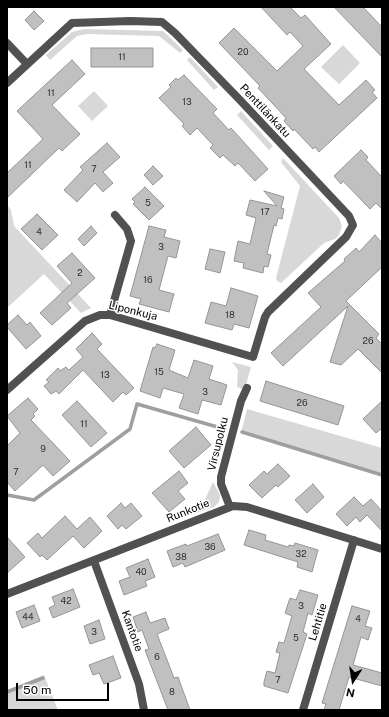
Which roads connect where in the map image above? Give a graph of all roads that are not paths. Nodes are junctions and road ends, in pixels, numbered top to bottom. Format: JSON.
{"nodes":[{"id":1,"x":7,"y":43,"type":"edge"},
{"id":2,"x":27,"y":64,"type":"junction"},
{"id":3,"x":7,"y":83,"type":"edge"},
{"id":4,"x":115,"y":215,"type":"dead end"},
{"id":5,"x":110,"y":315,"type":"junction"},
{"id":6,"x":253,"y":357,"type":"joint"},
{"id":7,"x":248,"y":388,"type":"dead end"},
{"id":8,"x":7,"y":390,"type":"edge"},
{"id":9,"x":230,"y":506,"type":"junction"},
{"id":10,"x":354,"y":540,"type":"junction"},
{"id":11,"x":382,"y":549,"type":"edge"},
{"id":12,"x":94,"y":561,"type":"junction"},
{"id":13,"x":7,"y":594,"type":"edge"},
{"id":14,"x":144,"y":710,"type":"edge"},
{"id":15,"x":303,"y":710,"type":"edge"}],
"edges":[{"from":1,"to":2,"type":"street"},
{"from":2,"to":3,"type":"street","name":"Penttilänkatu"},
{"from":2,"to":6,"type":"street","name":"Penttilänkatu"},
{"from":4,"to":5,"type":"street"},
{"from":5,"to":6,"type":"street","name":"Liponkuja"},
{"from":5,"to":8,"type":"street","name":"Liponkuja"},
{"from":7,"to":9,"type":"street","name":"Virsupolku"},
{"from":9,"to":10,"type":"street","name":"Runkotie"},
{"from":9,"to":12,"type":"street","name":"Runkotie"},
{"from":10,"to":11,"type":"street","name":"Runkotie"},
{"from":10,"to":15,"type":"street","name":"Lehtitie"},
{"from":12,"to":13,"type":"street","name":"Runkotie"},
{"from":12,"to":14,"type":"street","name":"Kantotie"}]}
